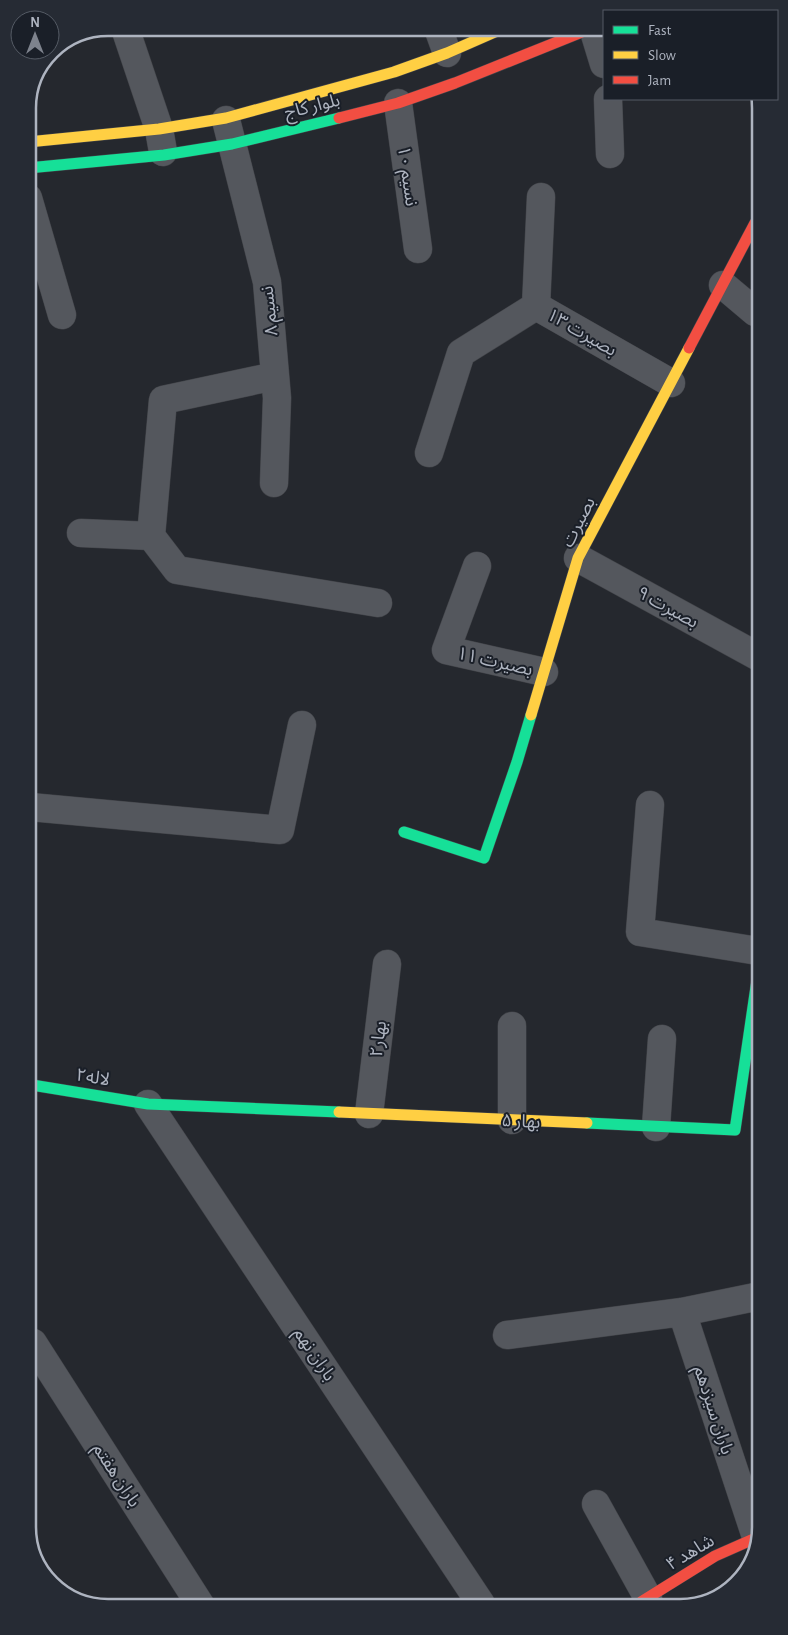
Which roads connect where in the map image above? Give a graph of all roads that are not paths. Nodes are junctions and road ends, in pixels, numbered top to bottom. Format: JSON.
{"nodes":[{"id":1,"x":127,"y":36,"type":"edge"},
{"id":2,"x":441,"y":36,"type":"edge"},
{"id":3,"x":486,"y":36,"type":"edge"},
{"id":4,"x":573,"y":36,"type":"edge"},
{"id":5,"x":595,"y":36,"type":"edge"},
{"id":6,"x":447,"y":53,"type":"junction"},
{"id":7,"x":603,"y":61,"type":"edge"},
{"id":8,"x":608,"y":100,"type":"edge"},
{"id":9,"x":398,"y":103,"type":"junction"},
{"id":10,"x":226,"y":118,"type":"junction"},
{"id":11,"x":160,"y":128,"type":"junction"},
{"id":12,"x":36,"y":141,"type":"edge"},
{"id":13,"x":232,"y":144,"type":"junction"},
{"id":14,"x":610,"y":154,"type":"dead end"},
{"id":15,"x":164,"y":156,"type":"junction"},
{"id":16,"x":36,"y":167,"type":"edge"},
{"id":17,"x":541,"y":197,"type":"dead end"},
{"id":18,"x":36,"y":226,"type":"edge"},
{"id":19,"x":752,"y":230,"type":"edge"},
{"id":20,"x":418,"y":249,"type":"dead end"},
{"id":21,"x":723,"y":285,"type":"junction"},
{"id":22,"x":536,"y":306,"type":"junction"},
{"id":23,"x":752,"y":309,"type":"edge"},
{"id":24,"x":62,"y":315,"type":"dead end"},
{"id":25,"x":275,"y":376,"type":"junction"},
{"id":26,"x":671,"y":383,"type":"junction"},
{"id":27,"x":429,"y":453,"type":"dead end"},
{"id":28,"x":274,"y":483,"type":"dead end"},
{"id":29,"x":81,"y":533,"type":"dead end"},
{"id":30,"x":151,"y":536,"type":"junction"},
{"id":31,"x":578,"y":558,"type":"junction"},
{"id":32,"x":477,"y":566,"type":"dead end"},
{"id":33,"x":378,"y":603,"type":"dead end"},
{"id":34,"x":752,"y":653,"type":"edge"},
{"id":35,"x":544,"y":672,"type":"junction"},
{"id":36,"x":302,"y":725,"type":"dead end"},
{"id":37,"x":650,"y":805,"type":"dead end"},
{"id":38,"x":36,"y":808,"type":"edge"},
{"id":39,"x":404,"y":832,"type":"dead end"},
{"id":40,"x":752,"y":949,"type":"edge"},
{"id":41,"x":387,"y":964,"type":"dead end"},
{"id":42,"x":752,"y":1014,"type":"edge"},
{"id":43,"x":512,"y":1026,"type":"dead end"},
{"id":44,"x":662,"y":1039,"type":"dead end"},
{"id":45,"x":36,"y":1090,"type":"edge"},
{"id":46,"x":148,"y":1104,"type":"junction"},
{"id":47,"x":368,"y":1114,"type":"junction"},
{"id":48,"x":512,"y":1120,"type":"junction"},
{"id":49,"x":656,"y":1126,"type":"junction"},
{"id":50,"x":752,"y":1298,"type":"edge"},
{"id":51,"x":682,"y":1312,"type":"junction"},
{"id":52,"x":507,"y":1335,"type":"dead end"},
{"id":53,"x":36,"y":1348,"type":"edge"},
{"id":54,"x":596,"y":1504,"type":"dead end"},
{"id":55,"x":752,"y":1522,"type":"edge"},
{"id":56,"x":750,"y":1540,"type":"edge"},
{"id":57,"x":197,"y":1599,"type":"edge"},
{"id":58,"x":478,"y":1599,"type":"edge"},
{"id":59,"x":644,"y":1599,"type":"edge"},
{"id":60,"x":647,"y":1599,"type":"edge"}],
"edges":[{"from":1,"to":11,"type":"street"},
{"from":2,"to":6,"type":"street"},
{"from":3,"to":6,"type":"street","name":"بلوار کاج"},
{"from":4,"to":9,"type":"street","name":"بلوار کاج"},
{"from":5,"to":7,"type":"street"},
{"from":6,"to":10,"type":"street","name":"بلوار کاج"},
{"from":8,"to":14,"type":"street"},
{"from":9,"to":13,"type":"street","name":"بلوار کاج"},
{"from":9,"to":20,"type":"street","name":"نسیم ۱۰"},
{"from":10,"to":11,"type":"street","name":"بلوار کاج"},
{"from":10,"to":13,"type":"street","name":"نسیم ۸"},
{"from":11,"to":12,"type":"street","name":"بلوار کاج"},
{"from":11,"to":15,"type":"street"},
{"from":13,"to":15,"type":"street","name":"بلوار کاج"},
{"from":13,"to":25,"type":"street","name":"نسیم ۸"},
{"from":15,"to":16,"type":"street","name":"بلوار کاج"},
{"from":17,"to":22,"type":"street","name":"بصیرت ۱۳"},
{"from":18,"to":24,"type":"street"},
{"from":19,"to":21,"type":"street","name":"بصیرت"},
{"from":21,"to":23,"type":"street"},
{"from":21,"to":26,"type":"street","name":"بصیرت"},
{"from":22,"to":26,"type":"street","name":"بصیرت ۱۳"},
{"from":22,"to":27,"type":"street"},
{"from":25,"to":28,"type":"street","name":"نسیم ۸"},
{"from":25,"to":30,"type":"street"},
{"from":26,"to":31,"type":"street","name":"بصیرت"},
{"from":29,"to":30,"type":"street"},
{"from":30,"to":33,"type":"street"},
{"from":31,"to":34,"type":"street","name":"بصیرت ۹"},
{"from":31,"to":35,"type":"street","name":"بصیرت"},
{"from":32,"to":35,"type":"street","name":"بصیرت ۱۱"},
{"from":35,"to":39,"type":"street","name":"بصیرت"},
{"from":36,"to":38,"type":"street"},
{"from":37,"to":40,"type":"street"},
{"from":41,"to":47,"type":"street","name":"بهار۲"},
{"from":42,"to":49,"type":"street","name":"بهار ۵"},
{"from":43,"to":48,"type":"street"},
{"from":44,"to":49,"type":"street"},
{"from":45,"to":46,"type":"street","name":"لاله۲"},
{"from":46,"to":47,"type":"street","name":"بهار ۵"},
{"from":46,"to":58,"type":"street","name":"باران نهم"},
{"from":47,"to":48,"type":"street","name":"بهار ۵"},
{"from":48,"to":49,"type":"street","name":"بهار ۵"},
{"from":50,"to":51,"type":"street"},
{"from":51,"to":52,"type":"street"},
{"from":51,"to":55,"type":"street","name":"باران سیزدهم"},
{"from":53,"to":57,"type":"street","name":"باران هفتم"},
{"from":54,"to":59,"type":"street"},
{"from":56,"to":60,"type":"street","name":"شاهد ۴"}]}
